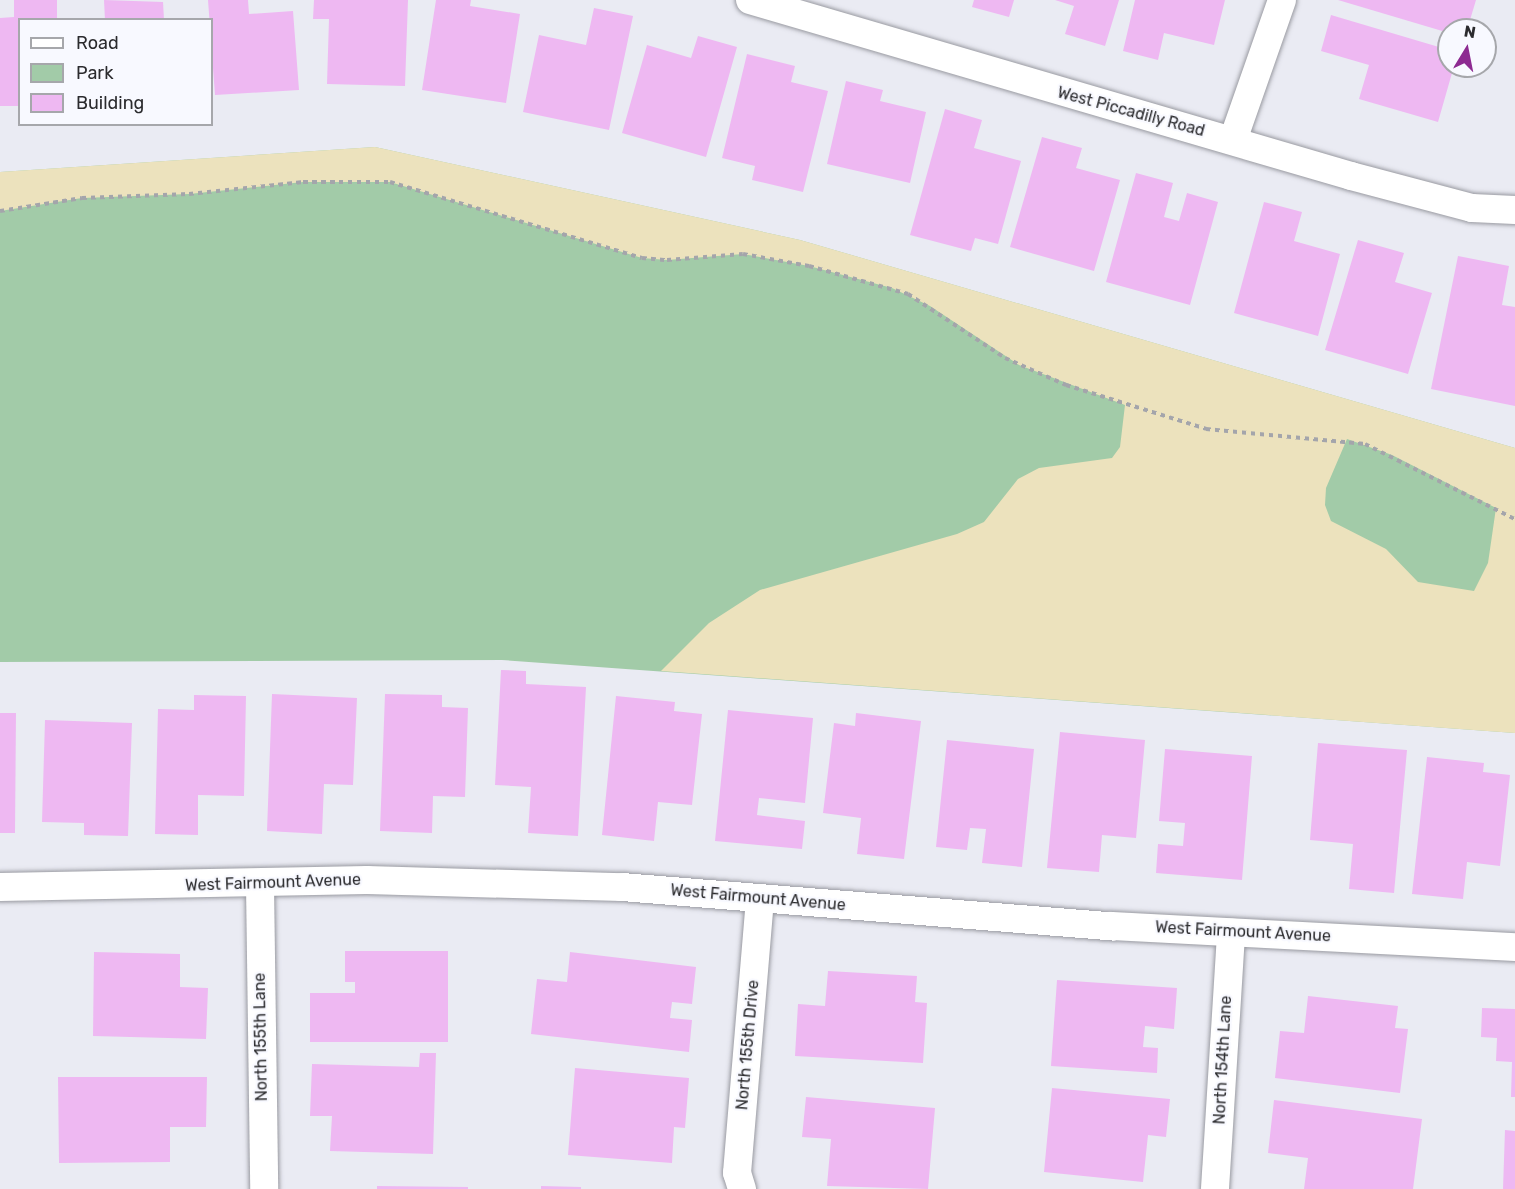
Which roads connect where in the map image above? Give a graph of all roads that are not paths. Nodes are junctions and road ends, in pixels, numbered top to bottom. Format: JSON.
{"nodes":[{"id":1,"x":750,"y":0,"type":"edge"},
{"id":2,"x":1282,"y":0,"type":"edge"},
{"id":3,"x":1233,"y":140,"type":"junction"},
{"id":4,"x":1515,"y":210,"type":"edge"},
{"id":5,"x":260,"y":885,"type":"junction"},
{"id":6,"x":0,"y":887,"type":"edge"},
{"id":7,"x":760,"y":900,"type":"junction"},
{"id":8,"x":1231,"y":932,"type":"junction"},
{"id":9,"x":1515,"y":947,"type":"edge"},
{"id":10,"x":264,"y":1189,"type":"edge"},
{"id":11,"x":742,"y":1189,"type":"edge"},
{"id":12,"x":1215,"y":1189,"type":"edge"}],
"edges":[{"from":1,"to":3,"type":"street","name":"West Piccadilly Road"},
{"from":2,"to":3,"type":"street"},
{"from":3,"to":4,"type":"street","name":"West Piccadilly Road"},
{"from":5,"to":6,"type":"street","name":"West Fairmount Avenue"},
{"from":5,"to":7,"type":"street","name":"West Fairmount Avenue"},
{"from":5,"to":10,"type":"street","name":"North 155th Lane"},
{"from":7,"to":8,"type":"street","name":"West Fairmount Avenue"},
{"from":7,"to":11,"type":"street","name":"North 155th Drive"},
{"from":8,"to":9,"type":"street","name":"West Fairmount Avenue"},
{"from":8,"to":12,"type":"street","name":"North 154th Lane"}]}
